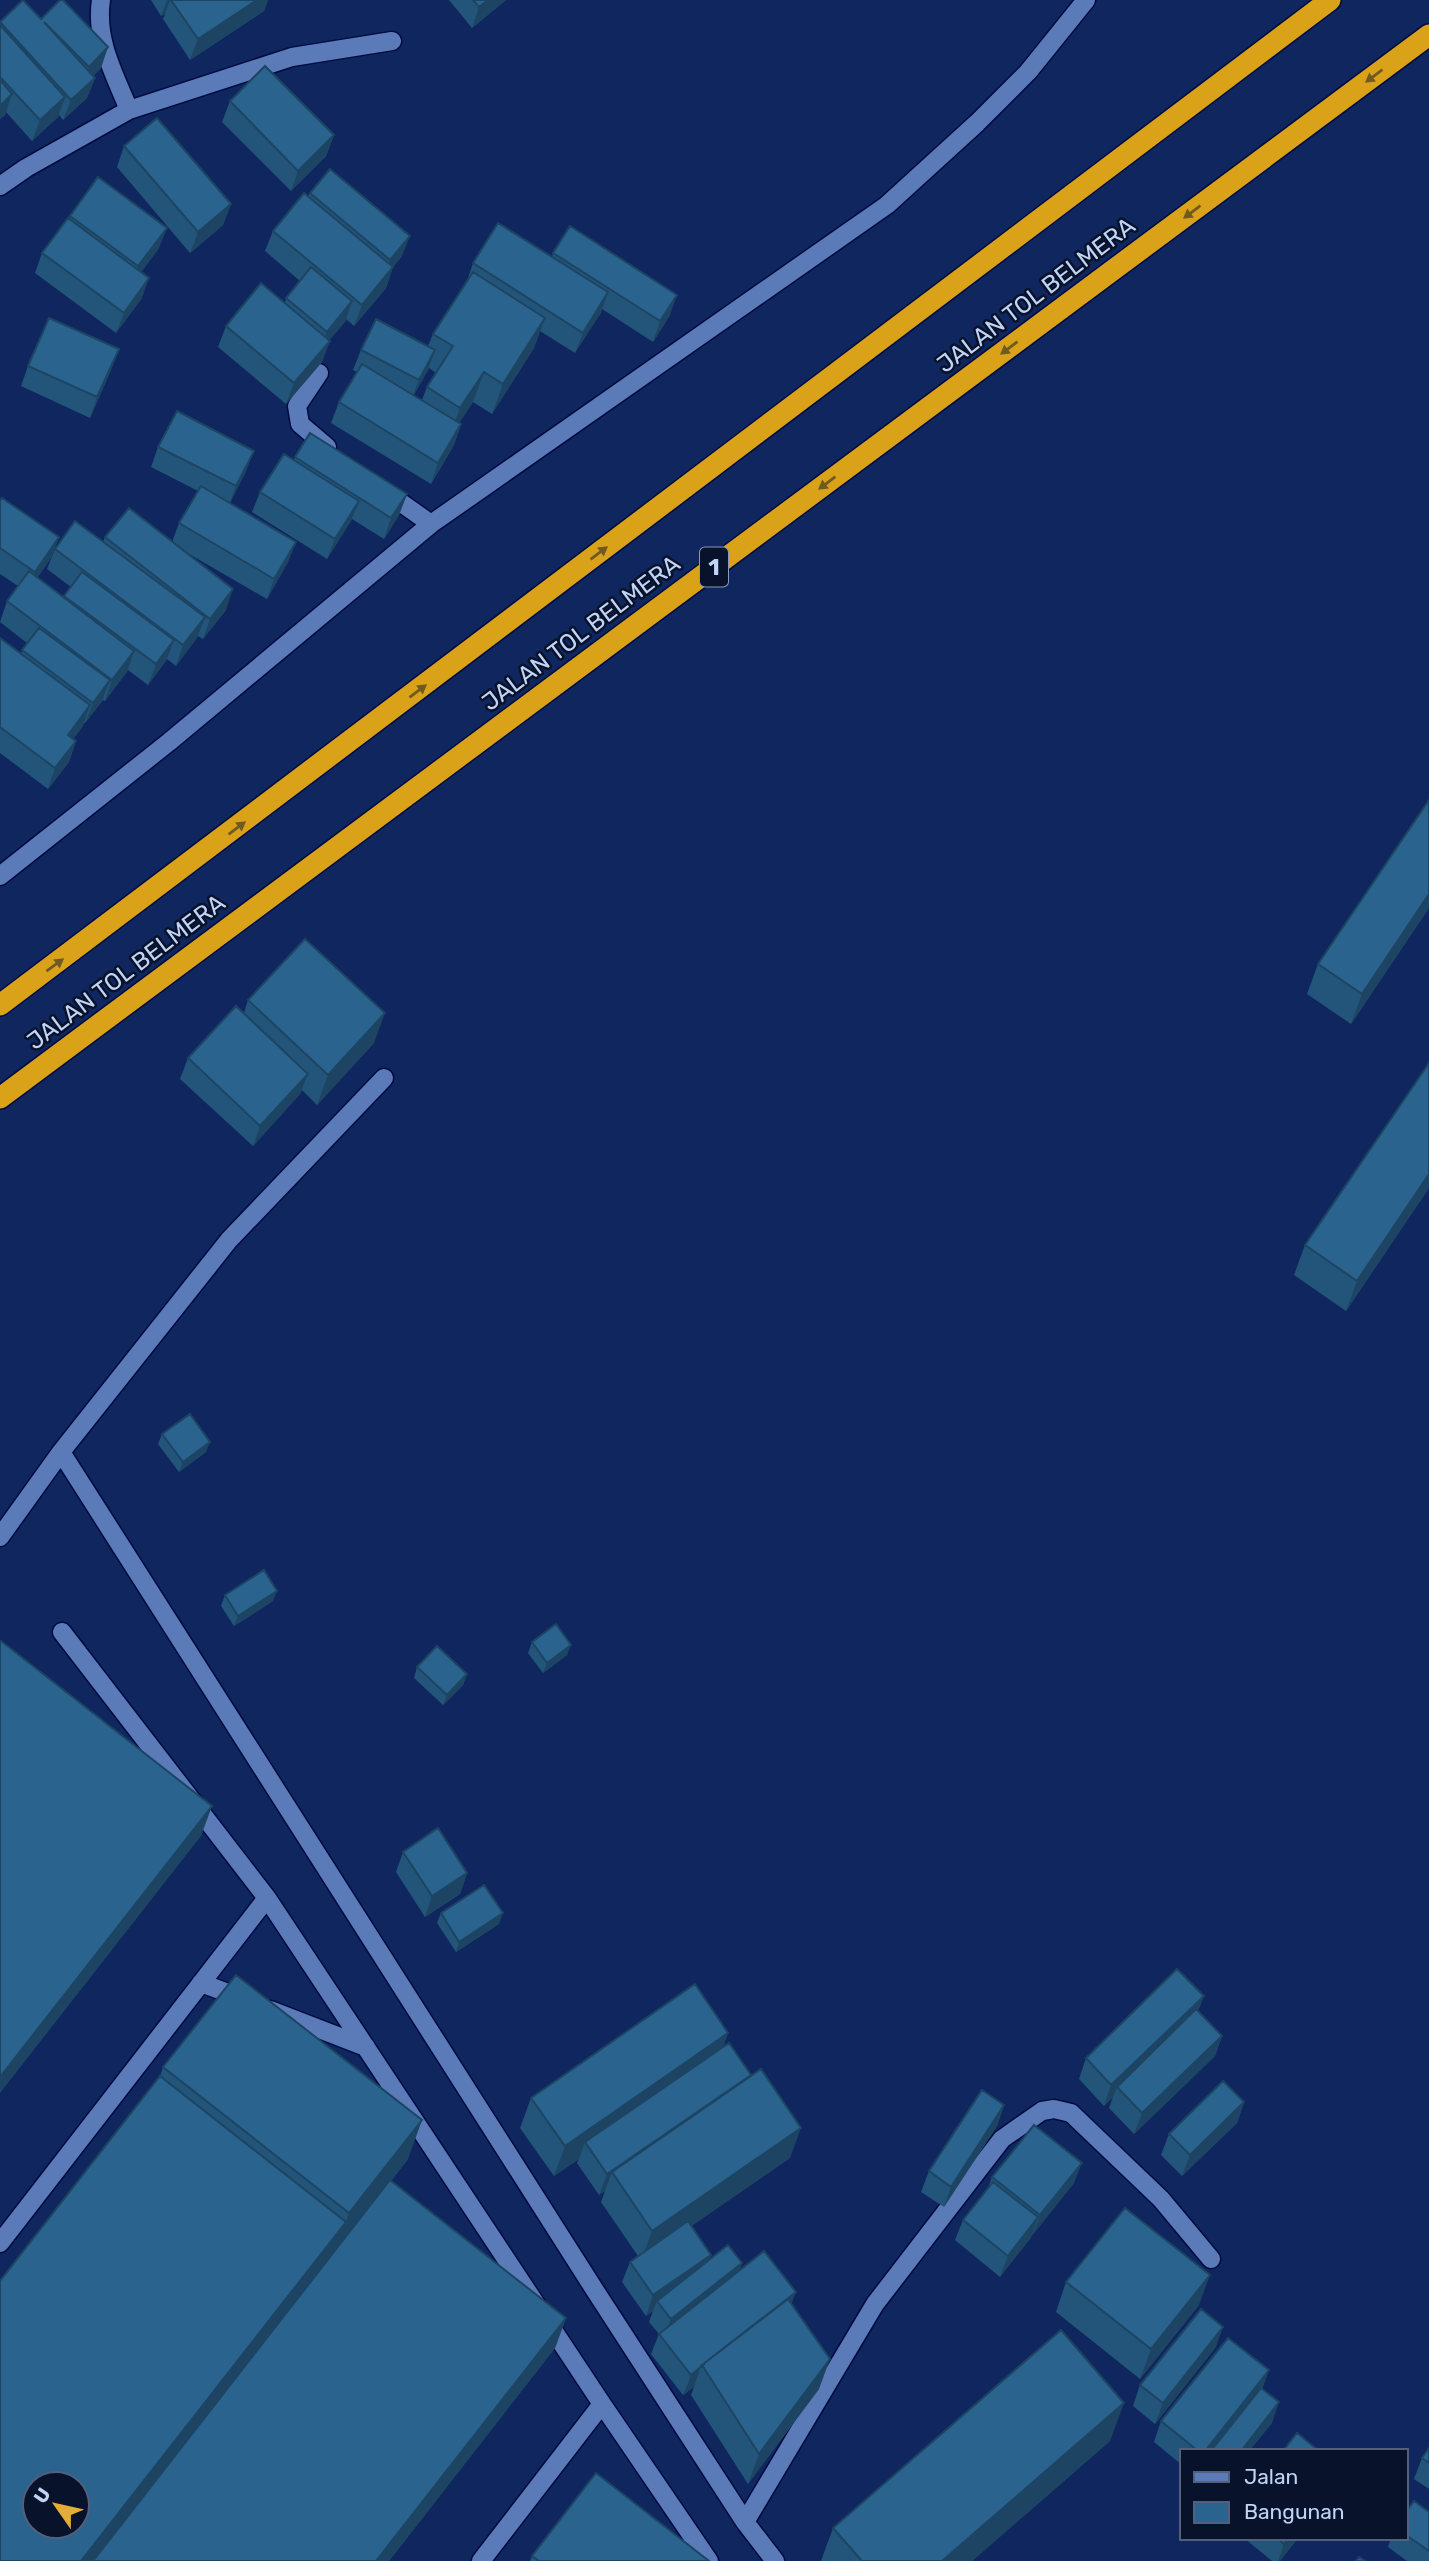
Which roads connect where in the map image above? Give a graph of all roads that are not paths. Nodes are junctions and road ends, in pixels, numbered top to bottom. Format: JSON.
{"nodes":[{"id":1,"x":101,"y":0,"type":"edge"},
{"id":2,"x":1086,"y":0,"type":"edge"},
{"id":3,"x":1330,"y":0,"type":"edge"},
{"id":4,"x":1429,"y":35,"type":"edge"},
{"id":5,"x":392,"y":41,"type":"dead end"},
{"id":6,"x":128,"y":110,"type":"junction"},
{"id":7,"x":0,"y":186,"type":"edge"},
{"id":8,"x":319,"y":373,"type":"edge"},
{"id":9,"x":341,"y":458,"type":"edge"},
{"id":10,"x":372,"y":482,"type":"edge"},
{"id":11,"x":431,"y":524,"type":"junction"},
{"id":12,"x":0,"y":876,"type":"edge"},
{"id":13,"x":0,"y":1005,"type":"edge"},
{"id":14,"x":384,"y":1078,"type":"dead end"},
{"id":15,"x":0,"y":1098,"type":"edge"},
{"id":16,"x":61,"y":1452,"type":"junction"},
{"id":17,"x":0,"y":1537,"type":"edge"},
{"id":18,"x":62,"y":1632,"type":"dead end"},
{"id":19,"x":267,"y":1898,"type":"junction"},
{"id":20,"x":201,"y":1983,"type":"junction"},
{"id":21,"x":366,"y":2048,"type":"junction"},
{"id":22,"x":0,"y":2243,"type":"edge"},
{"id":23,"x":1211,"y":2259,"type":"dead end"},
{"id":24,"x":602,"y":2404,"type":"junction"},
{"id":25,"x":746,"y":2522,"type":"junction"},
{"id":26,"x":481,"y":2561,"type":"edge"},
{"id":27,"x":709,"y":2561,"type":"edge"},
{"id":28,"x":775,"y":2561,"type":"edge"}],
"edges":[{"from":1,"to":6,"type":"street"},
{"from":2,"to":11,"type":"street"},
{"from":13,"to":3,"type":"highway","name":"JALAN TOL BELMERA","one_way":true},
{"from":4,"to":15,"type":"highway","name":"JALAN TOL BELMERA","number":"1","one_way":true},
{"from":5,"to":6,"type":"street"},
{"from":6,"to":7,"type":"street"},
{"from":8,"to":9,"type":"street"},
{"from":10,"to":11,"type":"street"},
{"from":11,"to":12,"type":"street"},
{"from":14,"to":16,"type":"street"},
{"from":16,"to":17,"type":"street"},
{"from":16,"to":25,"type":"street"},
{"from":18,"to":19,"type":"street"},
{"from":19,"to":20,"type":"street"},
{"from":19,"to":21,"type":"street"},
{"from":20,"to":21,"type":"street"},
{"from":20,"to":22,"type":"street"},
{"from":21,"to":24,"type":"street"},
{"from":23,"to":25,"type":"street"},
{"from":24,"to":26,"type":"street"},
{"from":24,"to":27,"type":"street"},
{"from":25,"to":28,"type":"street"}]}
